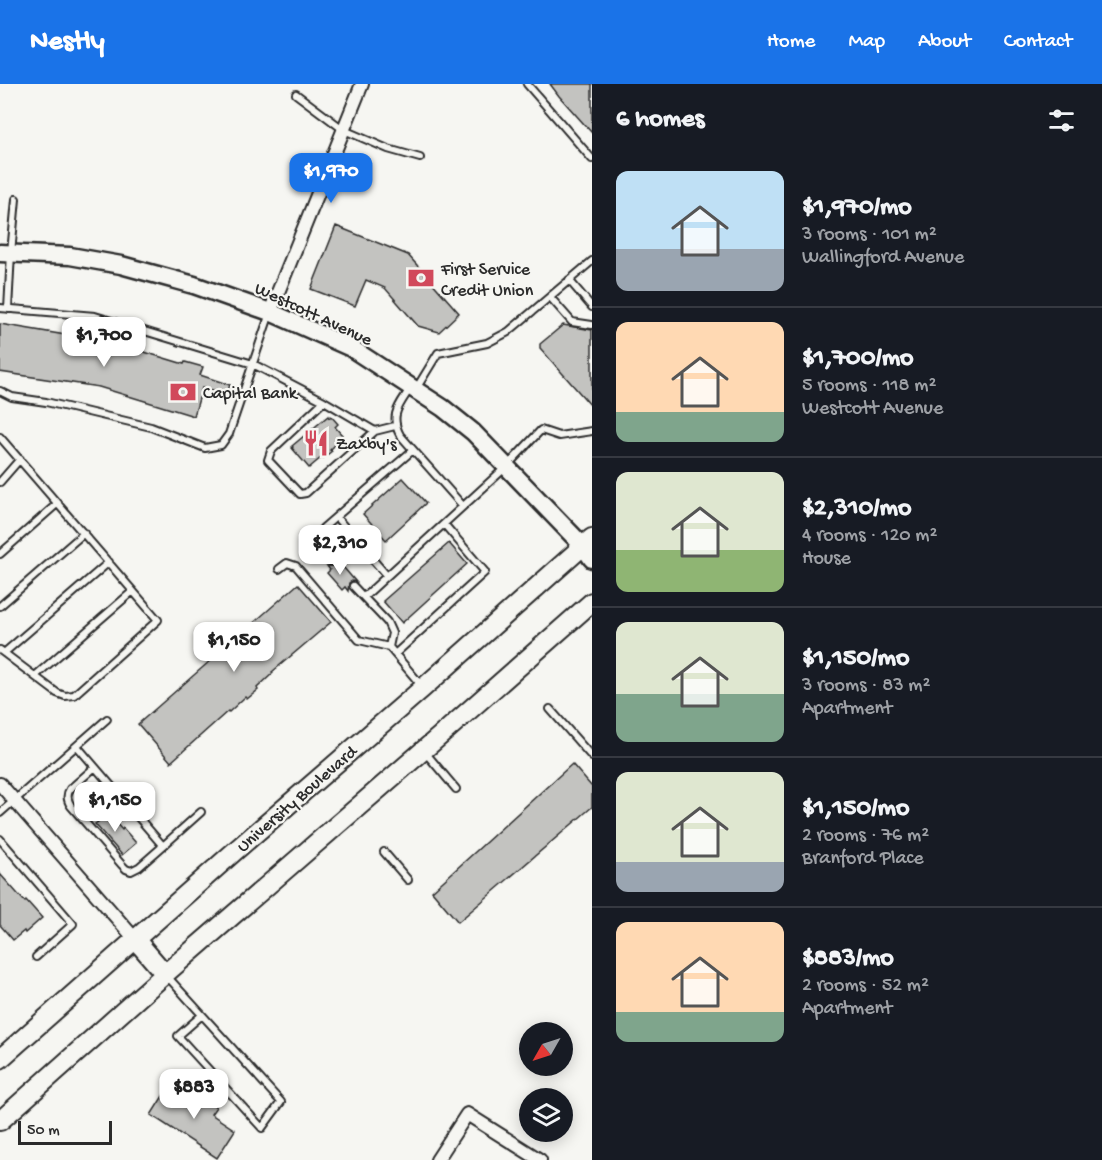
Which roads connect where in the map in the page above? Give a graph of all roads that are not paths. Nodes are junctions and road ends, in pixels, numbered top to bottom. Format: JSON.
{"nodes":[{"id":1,"x":362,"y":84,"type":"edge"},
{"id":2,"x":527,"y":84,"type":"edge"},
{"id":3,"x":297,"y":94,"type":"dead end"},
{"id":4,"x":344,"y":130,"type":"junction"},
{"id":5,"x":420,"y":158,"type":"dead end"},
{"id":6,"x":592,"y":159,"type":"edge"},
{"id":7,"x":16,"y":199,"type":"dead end"},
{"id":8,"x":5,"y":253,"type":"edge"},
{"id":9,"x":592,"y":261,"type":"edge"},
{"id":10,"x":569,"y":280,"type":"junction"},
{"id":11,"x":550,"y":297,"type":"junction"},
{"id":12,"x":592,"y":307,"type":"edge"},
{"id":13,"x":0,"y":308,"type":"edge"},
{"id":14,"x":8,"y":309,"type":"junction"},
{"id":15,"x":270,"y":312,"type":"junction"},
{"id":16,"x":592,"y":325,"type":"edge"},
{"id":17,"x":253,"y":364,"type":"junction"},
{"id":18,"x":414,"y":388,"type":"junction"},
{"id":19,"x":0,"y":390,"type":"edge"},
{"id":20,"x":324,"y":401,"type":"junction"},
{"id":21,"x":395,"y":426,"type":"junction"},
{"id":22,"x":375,"y":431,"type":"junction"},
{"id":23,"x":592,"y":431,"type":"edge"},
{"id":24,"x":0,"y":437,"type":"edge"},
{"id":25,"x":413,"y":450,"type":"junction"},
{"id":26,"x":20,"y":459,"type":"junction"},
{"id":27,"x":506,"y":467,"type":"junction"},
{"id":28,"x":0,"y":482,"type":"edge"},
{"id":29,"x":58,"y":503,"type":"junction"},
{"id":30,"x":463,"y":506,"type":"junction"},
{"id":31,"x":336,"y":517,"type":"junction"},
{"id":32,"x":444,"y":524,"type":"junction"},
{"id":33,"x":84,"y":533,"type":"junction"},
{"id":34,"x":590,"y":549,"type":"edge"},
{"id":35,"x":0,"y":554,"type":"edge"},
{"id":36,"x":109,"y":562,"type":"junction"},
{"id":37,"x":332,"y":562,"type":"dead end"},
{"id":38,"x":279,"y":569,"type":"dead end"},
{"id":39,"x":387,"y":576,"type":"junction"},
{"id":40,"x":353,"y":586,"type":"dead end"},
{"id":41,"x":133,"y":591,"type":"junction"},
{"id":42,"x":364,"y":597,"type":"junction"},
{"id":43,"x":592,"y":602,"type":"edge"},
{"id":44,"x":0,"y":606,"type":"edge"},
{"id":45,"x":389,"y":647,"type":"junction"},
{"id":46,"x":2,"y":651,"type":"edge"},
{"id":47,"x":395,"y":654,"type":"junction"},
{"id":48,"x":35,"y":676,"type":"junction"},
{"id":49,"x":423,"y":688,"type":"junction"},
{"id":50,"x":550,"y":709,"type":"dead end"},
{"id":51,"x":107,"y":719,"type":"dead end"},
{"id":52,"x":76,"y":746,"type":"junction"},
{"id":53,"x":423,"y":751,"type":"junction"},
{"id":54,"x":592,"y":757,"type":"edge"},
{"id":55,"x":95,"y":767,"type":"junction"},
{"id":56,"x":0,"y":784,"type":"edge"},
{"id":57,"x":456,"y":789,"type":"dead end"},
{"id":58,"x":15,"y":800,"type":"junction"},
{"id":59,"x":201,"y":812,"type":"dead end"},
{"id":60,"x":0,"y":813,"type":"edge"},
{"id":61,"x":0,"y":839,"type":"edge"},
{"id":62,"x":162,"y":846,"type":"junction"},
{"id":63,"x":384,"y":852,"type":"dead end"},
{"id":64,"x":408,"y":880,"type":"dead end"},
{"id":65,"x":135,"y":939,"type":"junction"},
{"id":66,"x":36,"y":957,"type":"dead end"},
{"id":67,"x":165,"y":974,"type":"junction"},
{"id":68,"x":202,"y":1015,"type":"junction"},
{"id":69,"x":0,"y":1059,"type":"edge"},
{"id":70,"x":0,"y":1121,"type":"edge"},
{"id":71,"x":437,"y":1160,"type":"edge"},
{"id":72,"x":540,"y":1160,"type":"edge"}],
"edges":[{"from":1,"to":4,"type":"street"},
{"from":2,"to":6,"type":"lane"},
{"from":3,"to":4,"type":"lane"},
{"from":4,"to":5,"type":"lane"},
{"from":4,"to":15,"type":"street"},
{"from":7,"to":8,"type":"lane"},
{"from":8,"to":14,"type":"lane"},
{"from":8,"to":15,"type":"street","name":"Westcott Avenue"},
{"from":9,"to":10,"type":"lane"},
{"from":10,"to":11,"type":"lane"},
{"from":10,"to":12,"type":"lane"},
{"from":11,"to":16,"type":"lane"},
{"from":11,"to":18,"type":"lane"},
{"from":13,"to":14,"type":"lane"},
{"from":14,"to":17,"type":"lane"},
{"from":15,"to":17,"type":"lane"},
{"from":15,"to":18,"type":"street","name":"Westcott Avenue"},
{"from":17,"to":19,"type":"lane"},
{"from":17,"to":20,"type":"lane"},
{"from":18,"to":21,"type":"lane"},
{"from":18,"to":27,"type":"street","name":"Westcott Avenue"},
{"from":20,"to":22,"type":"lane"},
{"from":20,"to":22,"type":"lane"},
{"from":21,"to":22,"type":"lane"},
{"from":21,"to":25,"type":"lane"},
{"from":23,"to":27,"type":"lane"},
{"from":24,"to":26,"type":"lane"},
{"from":25,"to":30,"type":"lane"},
{"from":25,"to":31,"type":"lane"},
{"from":26,"to":28,"type":"lane"},
{"from":26,"to":29,"type":"lane"},
{"from":27,"to":30,"type":"lane"},
{"from":27,"to":34,"type":"street","name":"Westcott Avenue"},
{"from":29,"to":33,"type":"lane"},
{"from":29,"to":35,"type":"lane"},
{"from":30,"to":32,"type":"lane"},
{"from":31,"to":37,"type":"lane"},
{"from":31,"to":39,"type":"lane"},
{"from":32,"to":39,"type":"lane"},
{"from":32,"to":47,"type":"lane"},
{"from":33,"to":36,"type":"lane"},
{"from":33,"to":44,"type":"lane"},
{"from":34,"to":49,"type":"main road","name":"University Boulevard"},
{"from":36,"to":41,"type":"lane"},
{"from":36,"to":46,"type":"lane"},
{"from":38,"to":45,"type":"lane"},
{"from":39,"to":42,"type":"lane"},
{"from":40,"to":42,"type":"lane"},
{"from":41,"to":48,"type":"lane"},
{"from":41,"to":48,"type":"lane"},
{"from":42,"to":45,"type":"lane"},
{"from":43,"to":53,"type":"main road"},
{"from":45,"to":47,"type":"lane"},
{"from":46,"to":48,"type":"lane"},
{"from":47,"to":49,"type":"lane"},
{"from":49,"to":65,"type":"main road","name":"University Boulevard"},
{"from":50,"to":54,"type":"lane"},
{"from":51,"to":52,"type":"lane"},
{"from":52,"to":55,"type":"lane"},
{"from":52,"to":58,"type":"lane"},
{"from":53,"to":57,"type":"lane"},
{"from":53,"to":67,"type":"main road"},
{"from":55,"to":62,"type":"lane"},
{"from":55,"to":62,"type":"lane"},
{"from":56,"to":58,"type":"street"},
{"from":58,"to":60,"type":"lane"},
{"from":58,"to":65,"type":"street"},
{"from":59,"to":62,"type":"lane"},
{"from":61,"to":66,"type":"lane"},
{"from":63,"to":64,"type":"lane"},
{"from":65,"to":67,"type":"main road"},
{"from":65,"to":69,"type":"main road","name":"University Boulevard"},
{"from":67,"to":68,"type":"lane"},
{"from":67,"to":70,"type":"main road"},
{"from":68,"to":68,"type":"lane"},
{"from":71,"to":72,"type":"street"}]}
